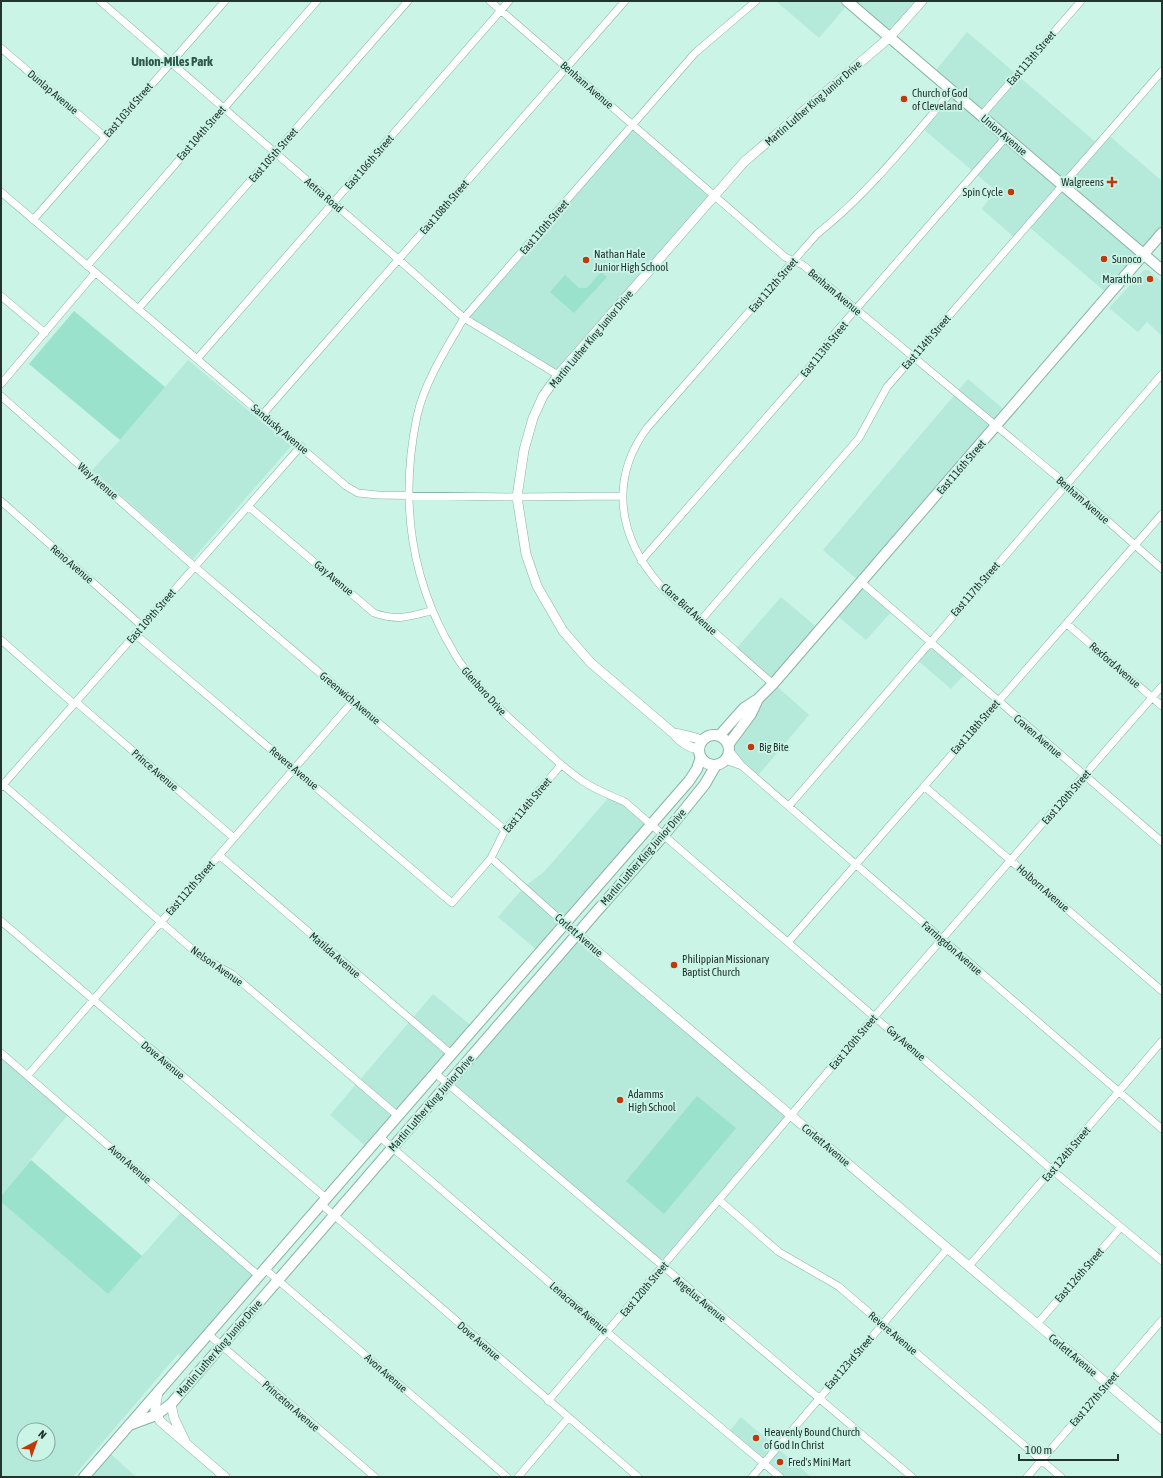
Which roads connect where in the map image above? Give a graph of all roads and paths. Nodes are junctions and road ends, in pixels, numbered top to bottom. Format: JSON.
{"nodes":[{"id":1,"x":100,"y":1,"type":"edge"},
{"id":2,"x":224,"y":1,"type":"edge"},
{"id":3,"x":317,"y":1,"type":"edge"},
{"id":4,"x":408,"y":1,"type":"edge"},
{"id":5,"x":490,"y":1,"type":"edge"},
{"id":6,"x":509,"y":1,"type":"edge"},
{"id":7,"x":625,"y":1,"type":"edge"},
{"id":8,"x":756,"y":1,"type":"edge"},
{"id":9,"x":847,"y":1,"type":"edge"},
{"id":10,"x":922,"y":1,"type":"edge"},
{"id":11,"x":1081,"y":1,"type":"edge"},
{"id":12,"x":501,"y":11,"type":"junction"},
{"id":13,"x":890,"y":37,"type":"junction"},
{"id":14,"x":1,"y":48,"type":"edge"},
{"id":15,"x":171,"y":61,"type":"junction"},
{"id":16,"x":567,"y":68,"type":"junction"},
{"id":17,"x":1162,"y":71,"type":"edge"},
{"id":18,"x":952,"y":91,"type":"junction"},
{"id":19,"x":224,"y":107,"type":"junction"},
{"id":20,"x":981,"y":116,"type":"junction"},
{"id":21,"x":633,"y":125,"type":"junction"},
{"id":22,"x":105,"y":137,"type":"junction"},
{"id":23,"x":1006,"y":137,"type":"junction"},
{"id":24,"x":275,"y":152,"type":"junction"},
{"id":25,"x":1062,"y":185,"type":"junction"},
{"id":26,"x":1,"y":192,"type":"edge"},
{"id":27,"x":714,"y":196,"type":"junction"},
{"id":28,"x":334,"y":203,"type":"junction"},
{"id":29,"x":33,"y":220,"type":"junction"},
{"id":30,"x":1162,"y":233,"type":"edge"},
{"id":31,"x":1144,"y":254,"type":"junction"},
{"id":32,"x":398,"y":259,"type":"junction"},
{"id":33,"x":794,"y":261,"type":"junction"},
{"id":34,"x":87,"y":266,"type":"junction"},
{"id":35,"x":1162,"y":270,"type":"edge"},
{"id":36,"x":95,"y":273,"type":"junction"},
{"id":37,"x":1,"y":296,"type":"edge"},
{"id":38,"x":138,"y":309,"type":"junction"},
{"id":39,"x":856,"y":310,"type":"junction"},
{"id":40,"x":464,"y":318,"type":"junction"},
{"id":41,"x":45,"y":333,"type":"junction"},
{"id":42,"x":913,"y":357,"type":"junction"},
{"id":43,"x":197,"y":359,"type":"junction"},
{"id":44,"x":1162,"y":374,"type":"edge"},
{"id":45,"x":558,"y":375,"type":"junction"},
{"id":46,"x":1,"y":384,"type":"edge"},
{"id":47,"x":1,"y":396,"type":"edge"},
{"id":48,"x":263,"y":414,"type":"junction"},
{"id":49,"x":996,"y":427,"type":"junction"},
{"id":50,"x":300,"y":446,"type":"junction"},
{"id":51,"x":1066,"y":484,"type":"junction"},
{"id":52,"x":408,"y":495,"type":"junction"},
{"id":53,"x":622,"y":496,"type":"junction"},
{"id":54,"x":517,"y":497,"type":"junction"},
{"id":55,"x":1,"y":502,"type":"edge"},
{"id":56,"x":248,"y":506,"type":"junction"},
{"id":57,"x":1162,"y":514,"type":"edge"},
{"id":58,"x":1134,"y":545,"type":"junction"},
{"id":59,"x":641,"y":561,"type":"junction"},
{"id":60,"x":195,"y":567,"type":"junction"},
{"id":61,"x":1162,"y":569,"type":"edge"},
{"id":62,"x":860,"y":582,"type":"junction"},
{"id":63,"x":431,"y":611,"type":"junction"},
{"id":64,"x":700,"y":620,"type":"junction"},
{"id":65,"x":1067,"y":624,"type":"junction"},
{"id":66,"x":142,"y":626,"type":"junction"},
{"id":67,"x":135,"y":634,"type":"junction"},
{"id":68,"x":1,"y":640,"type":"edge"},
{"id":69,"x":929,"y":642,"type":"junction"},
{"id":70,"x":773,"y":684,"type":"junction"},
{"id":71,"x":1162,"y":686,"type":"edge"},
{"id":72,"x":1152,"y":698,"type":"junction"},
{"id":73,"x":758,"y":699,"type":"junction"},
{"id":74,"x":353,"y":701,"type":"junction"},
{"id":75,"x":998,"y":701,"type":"junction"},
{"id":76,"x":75,"y":703,"type":"junction"},
{"id":77,"x":1162,"y":706,"type":"edge"},
{"id":78,"x":719,"y":736,"type":"junction"},
{"id":79,"x":729,"y":748,"type":"junction"},
{"id":80,"x":701,"y":749,"type":"junction"},
{"id":81,"x":725,"y":760,"type":"junction"},
{"id":82,"x":561,"y":765,"type":"junction"},
{"id":83,"x":716,"y":765,"type":"junction"},
{"id":84,"x":742,"y":766,"type":"junction"},
{"id":85,"x":294,"y":769,"type":"junction"},
{"id":86,"x":1084,"y":776,"type":"junction"},
{"id":87,"x":2,"y":785,"type":"edge"},
{"id":88,"x":924,"y":786,"type":"junction"},
{"id":89,"x":789,"y":806,"type":"junction"},
{"id":90,"x":651,"y":823,"type":"junction"},
{"id":91,"x":505,"y":830,"type":"junction"},
{"id":92,"x":664,"y":835,"type":"junction"},
{"id":93,"x":234,"y":838,"type":"junction"},
{"id":94,"x":1162,"y":842,"type":"edge"},
{"id":95,"x":219,"y":855,"type":"junction"},
{"id":96,"x":491,"y":858,"type":"junction"},
{"id":97,"x":1011,"y":860,"type":"junction"},
{"id":98,"x":857,"y":865,"type":"junction"},
{"id":99,"x":452,"y":903,"type":"joint"},
{"id":100,"x":1,"y":920,"type":"edge"},
{"id":101,"x":160,"y":922,"type":"junction"},
{"id":102,"x":565,"y":924,"type":"junction"},
{"id":103,"x":577,"y":934,"type":"junction"},
{"id":104,"x":942,"y":939,"type":"junction"},
{"id":105,"x":789,"y":941,"type":"junction"},
{"id":106,"x":1162,"y":991,"type":"edge"},
{"id":107,"x":93,"y":1000,"type":"junction"},
{"id":108,"x":875,"y":1016,"type":"junction"},
{"id":109,"x":1162,"y":1041,"type":"edge"},
{"id":110,"x":1,"y":1053,"type":"edge"},
{"id":111,"x":451,"y":1054,"type":"junction"},
{"id":112,"x":435,"y":1073,"type":"junction"},
{"id":113,"x":28,"y":1075,"type":"junction"},
{"id":114,"x":448,"y":1084,"type":"junction"},
{"id":115,"x":1118,"y":1092,"type":"junction"},
{"id":116,"x":398,"y":1116,"type":"junction"},
{"id":117,"x":791,"y":1116,"type":"junction"},
{"id":118,"x":1162,"y":1128,"type":"edge"},
{"id":119,"x":380,"y":1137,"type":"junction"},
{"id":120,"x":392,"y":1148,"type":"junction"},
{"id":121,"x":1052,"y":1170,"type":"junction"},
{"id":122,"x":718,"y":1200,"type":"junction"},
{"id":123,"x":324,"y":1201,"type":"junction"},
{"id":124,"x":334,"y":1216,"type":"junction"},
{"id":125,"x":1121,"y":1227,"type":"junction"},
{"id":126,"x":948,"y":1248,"type":"junction"},
{"id":127,"x":1162,"y":1262,"type":"edge"},
{"id":128,"x":968,"y":1266,"type":"junction"},
{"id":129,"x":663,"y":1267,"type":"junction"},
{"id":130,"x":262,"y":1273,"type":"junction"},
{"id":131,"x":278,"y":1280,"type":"junction"},
{"id":132,"x":1162,"y":1320,"type":"edge"},
{"id":133,"x":882,"y":1324,"type":"junction"},
{"id":134,"x":1037,"y":1324,"type":"junction"},
{"id":135,"x":608,"y":1332,"type":"junction"},
{"id":136,"x":208,"y":1334,"type":"junction"},
{"id":137,"x":221,"y":1345,"type":"junction"},
{"id":138,"x":1107,"y":1384,"type":"junction"},
{"id":139,"x":158,"y":1391,"type":"junction"},
{"id":140,"x":818,"y":1398,"type":"junction"},
{"id":141,"x":548,"y":1401,"type":"junction"},
{"id":142,"x":171,"y":1404,"type":"junction"},
{"id":143,"x":158,"y":1418,"type":"junction"},
{"id":144,"x":568,"y":1418,"type":"junction"},
{"id":145,"x":127,"y":1426,"type":"junction"},
{"id":146,"x":1162,"y":1430,"type":"edge"},
{"id":147,"x":187,"y":1444,"type":"junction"},
{"id":148,"x":1041,"y":1460,"type":"junction"},
{"id":149,"x":764,"y":1463,"type":"junction"},
{"id":150,"x":635,"y":1476,"type":"edge"},
{"id":151,"x":84,"y":1477,"type":"edge"},
{"id":152,"x":225,"y":1477,"type":"edge"},
{"id":153,"x":374,"y":1477,"type":"edge"},
{"id":154,"x":507,"y":1477,"type":"edge"},
{"id":155,"x":518,"y":1477,"type":"edge"},
{"id":156,"x":752,"y":1477,"type":"edge"},
{"id":157,"x":780,"y":1477,"type":"edge"},
{"id":158,"x":912,"y":1477,"type":"edge"},
{"id":159,"x":1026,"y":1477,"type":"edge"},
{"id":160,"x":1061,"y":1477,"type":"edge"}],
"edges":[{"from":1,"to":15,"type":"street","name":"Aetna Road"},
{"from":2,"to":15,"type":"street","name":"East 103rd Street"},
{"from":3,"to":19,"type":"street","name":"East 104th Street"},
{"from":4,"to":24,"type":"street","name":"East 105th Street"},
{"from":5,"to":12,"type":"street","name":"Benham Avenue"},
{"from":6,"to":12,"type":"street","name":"East 106th Street"},
{"from":7,"to":16,"type":"street","name":"East 108th Street"},
{"from":8,"to":21,"type":"street","name":"East 110th Street"},
{"from":9,"to":13,"type":"main road","name":"Union Avenue"},
{"from":10,"to":13,"type":"street","name":"Martin Luther King Junior Drive"},
{"from":11,"to":20,"type":"street","name":"East 113th Street"},
{"from":12,"to":16,"type":"street","name":"Benham Avenue"},
{"from":12,"to":28,"type":"street","name":"East 106th Street"},
{"from":13,"to":18,"type":"main road","name":"Union Avenue"},
{"from":13,"to":27,"type":"street","name":"Martin Luther King Junior Drive"},
{"from":14,"to":22,"type":"street","name":"Dunlap Avenue"},
{"from":15,"to":19,"type":"street","name":"Aetna Road"},
{"from":15,"to":22,"type":"street","name":"East 103rd Street"},
{"from":16,"to":21,"type":"street","name":"Benham Avenue"},
{"from":16,"to":32,"type":"street","name":"East 108th Street"},
{"from":17,"to":25,"type":"street","name":"East 114th Street"},
{"from":18,"to":20,"type":"main road","name":"Union Avenue"},
{"from":18,"to":33,"type":"street","name":"East 112th Street"},
{"from":19,"to":24,"type":"street","name":"Aetna Road"},
{"from":19,"to":34,"type":"street","name":"East 104th Street"},
{"from":20,"to":23,"type":"main road","name":"Union Avenue"},
{"from":21,"to":27,"type":"street","name":"Benham Avenue"},
{"from":21,"to":40,"type":"street","name":"East 110th Street"},
{"from":22,"to":29,"type":"street","name":"East 103rd Street"},
{"from":23,"to":25,"type":"main road","name":"Union Avenue"},
{"from":23,"to":39,"type":"street","name":"East 113th Street"},
{"from":24,"to":28,"type":"street","name":"Aetna Road"},
{"from":24,"to":38,"type":"street","name":"East 105th Street"},
{"from":25,"to":31,"type":"main road","name":"Union Avenue"},
{"from":25,"to":42,"type":"street","name":"East 114th Street"},
{"from":26,"to":29,"type":"street","name":"Sandusky Avenue"},
{"from":27,"to":33,"type":"street","name":"Benham Avenue"},
{"from":27,"to":45,"type":"street","name":"Martin Luther King Junior Drive"},
{"from":28,"to":32,"type":"street","name":"Aetna Road"},
{"from":28,"to":43,"type":"street","name":"East 106th Street"},
{"from":29,"to":34,"type":"street","name":"Sandusky Avenue"},
{"from":30,"to":31,"type":"main road","name":"East 116th Street"},
{"from":31,"to":35,"type":"main road","name":"Union Avenue"},
{"from":31,"to":49,"type":"main road","name":"East 116th Street"},
{"from":32,"to":40,"type":"street","name":"Aetna Road"},
{"from":32,"to":48,"type":"street","name":"East 108th Street"},
{"from":33,"to":39,"type":"street","name":"Benham Avenue"},
{"from":33,"to":53,"type":"street","name":"East 112th Street"},
{"from":34,"to":36,"type":"street","name":"Sandusky Avenue"},
{"from":36,"to":38,"type":"street","name":"Sandusky Avenue"},
{"from":36,"to":41,"type":"street"},
{"from":37,"to":41,"type":"street"},
{"from":38,"to":43,"type":"street","name":"Sandusky Avenue"},
{"from":39,"to":42,"type":"street","name":"Benham Avenue"},
{"from":39,"to":59,"type":"street","name":"East 113th Street"},
{"from":40,"to":45,"type":"street","name":"Aetna Road"},
{"from":40,"to":52,"type":"street","name":"East 110th Street"},
{"from":41,"to":46,"type":"street"},
{"from":42,"to":49,"type":"street","name":"Benham Avenue"},
{"from":42,"to":64,"type":"street","name":"East 114th Street"},
{"from":43,"to":48,"type":"street","name":"Sandusky Avenue"},
{"from":44,"to":51,"type":"street","name":"East 117th Street"},
{"from":45,"to":54,"type":"street","name":"Martin Luther King Junior Drive"},
{"from":47,"to":60,"type":"street","name":"Way Avenue"},
{"from":48,"to":50,"type":"street","name":"Sandusky Avenue"},
{"from":49,"to":51,"type":"street","name":"Benham Avenue"},
{"from":49,"to":62,"type":"main road","name":"East 116th Street"},
{"from":50,"to":52,"type":"street","name":"Sandusky Avenue"},
{"from":50,"to":56,"type":"street","name":"East 109th Street"},
{"from":51,"to":58,"type":"street","name":"Benham Avenue"},
{"from":51,"to":69,"type":"street","name":"East 117th Street"},
{"from":52,"to":54,"type":"street","name":"Sandusky Avenue"},
{"from":52,"to":63,"type":"street","name":"Glenboro Drive"},
{"from":53,"to":54,"type":"street","name":"Sandusky Avenue"},
{"from":53,"to":59,"type":"street","name":"Clare Bird Avenue"},
{"from":54,"to":80,"type":"street","name":"Martin Luther King Junior Drive"},
{"from":55,"to":66,"type":"street","name":"Reno Avenue"},
{"from":56,"to":60,"type":"street","name":"East 109th Street"},
{"from":56,"to":63,"type":"street","name":"Gay Avenue"},
{"from":57,"to":58,"type":"street","name":"East 118th Street"},
{"from":58,"to":61,"type":"street","name":"Benham Avenue"},
{"from":58,"to":65,"type":"street","name":"East 118th Street"},
{"from":59,"to":64,"type":"street","name":"Clare Bird Avenue"},
{"from":60,"to":66,"type":"street","name":"East 109th Street"},
{"from":60,"to":74,"type":"street","name":"Greenwich Avenue"},
{"from":62,"to":69,"type":"street","name":"Craven Avenue"},
{"from":62,"to":70,"type":"main road","name":"East 116th Street"},
{"from":63,"to":82,"type":"street","name":"Glenboro Drive"},
{"from":64,"to":70,"type":"street","name":"Clare Bird Avenue"},
{"from":65,"to":72,"type":"street","name":"Rexford Avenue"},
{"from":65,"to":75,"type":"street","name":"East 118th Street"},
{"from":66,"to":67,"type":"street","name":"East 109th Street"},
{"from":67,"to":76,"type":"street","name":"East 109th Street"},
{"from":67,"to":85,"type":"street","name":"Revere Avenue"},
{"from":68,"to":76,"type":"street","name":"Prince Avenue"},
{"from":69,"to":75,"type":"street","name":"Craven Avenue"},
{"from":69,"to":89,"type":"street","name":"East 117th Street"},
{"from":70,"to":73,"type":"main road","name":"East 116th Street"},
{"from":71,"to":72,"type":"street","name":"East 120th Street"},
{"from":72,"to":77,"type":"street","name":"Rexford Avenue"},
{"from":72,"to":86,"type":"street","name":"East 120th Street"},
{"from":73,"to":78,"type":"main road","name":"East 116th Street"},
{"from":73,"to":79,"type":"main road","name":"East 116th Street"},
{"from":74,"to":85,"type":"street","name":"East 112th Street"},
{"from":74,"to":91,"type":"street","name":"Greenwich Avenue"},
{"from":75,"to":86,"type":"street","name":"Craven Avenue"},
{"from":75,"to":88,"type":"street","name":"East 118th Street"},
{"from":76,"to":87,"type":"street","name":"East 109th Street"},
{"from":76,"to":93,"type":"street","name":"Prince Avenue"},
{"from":78,"to":79,"type":"main road"},
{"from":78,"to":80,"type":"main road"},
{"from":79,"to":81,"type":"main road"},
{"from":79,"to":84,"type":"street","name":"Farringdon Avenue"},
{"from":80,"to":83,"type":"main road"},
{"from":80,"to":90,"type":"main road","name":"Martin Luther King Junior Drive"},
{"from":81,"to":83,"type":"main road"},
{"from":81,"to":84,"type":"street","name":"Farringdon Avenue"},
{"from":82,"to":90,"type":"street","name":"Glenboro Drive"},
{"from":82,"to":91,"type":"street","name":"East 114th Street"},
{"from":83,"to":92,"type":"main road","name":"Martin Luther King Junior Drive"},
{"from":84,"to":89,"type":"street","name":"Farringdon Avenue"},
{"from":85,"to":93,"type":"street","name":"East 112th Street"},
{"from":85,"to":99,"type":"street","name":"Revere Avenue"},
{"from":86,"to":94,"type":"street","name":"Craven Avenue"},
{"from":86,"to":97,"type":"street","name":"East 120th Street"},
{"from":87,"to":101,"type":"street","name":"Nelson Avenue"},
{"from":88,"to":97,"type":"street","name":"Holborn Avenue"},
{"from":88,"to":98,"type":"street","name":"East 118th Street"},
{"from":89,"to":98,"type":"street","name":"Farringdon Avenue"},
{"from":90,"to":92,"type":"street","name":"Gay Avenue"},
{"from":90,"to":102,"type":"main road","name":"Martin Luther King Junior Drive"},
{"from":91,"to":96,"type":"street","name":"East 114th Street"},
{"from":92,"to":103,"type":"main road","name":"Martin Luther King Junior Drive"},
{"from":92,"to":105,"type":"street","name":"Gay Avenue"},
{"from":93,"to":95,"type":"street","name":"East 112th Street"},
{"from":95,"to":101,"type":"street","name":"East 112th Street"},
{"from":95,"to":111,"type":"street","name":"Matilda Avenue"},
{"from":96,"to":99,"type":"street","name":"East 114th Street"},
{"from":96,"to":102,"type":"street","name":"Corlett Avenue"},
{"from":97,"to":104,"type":"street","name":"East 120th Street"},
{"from":97,"to":106,"type":"street","name":"Holborn Avenue"},
{"from":98,"to":104,"type":"street","name":"Farringdon Avenue"},
{"from":98,"to":105,"type":"street","name":"East 118th Street"},
{"from":100,"to":107,"type":"street","name":"Dove Avenue"},
{"from":101,"to":107,"type":"street","name":"East 112th Street"},
{"from":101,"to":116,"type":"street","name":"Nelson Avenue"},
{"from":102,"to":103,"type":"street","name":"Corlett Avenue"},
{"from":102,"to":111,"type":"main road","name":"Martin Luther King Junior Drive"},
{"from":103,"to":114,"type":"main road","name":"Martin Luther King Junior Drive"},
{"from":103,"to":117,"type":"street","name":"Corlett Avenue"},
{"from":104,"to":108,"type":"street","name":"East 120th Street"},
{"from":104,"to":115,"type":"street","name":"Farringdon Avenue"},
{"from":105,"to":108,"type":"street","name":"Gay Avenue"},
{"from":107,"to":113,"type":"street","name":"East 112th Street"},
{"from":107,"to":123,"type":"street","name":"Dove Avenue"},
{"from":108,"to":117,"type":"street","name":"East 120th Street"},
{"from":108,"to":121,"type":"street","name":"Gay Avenue"},
{"from":109,"to":115,"type":"street","name":"East 124th Street"},
{"from":110,"to":113,"type":"street","name":"Avon Avenue"},
{"from":111,"to":112,"type":"main road","name":"Martin Luther King Junior Drive"},
{"from":112,"to":114,"type":"street","name":"Angelus Avenue"},
{"from":112,"to":116,"type":"main road","name":"Martin Luther King Junior Drive"},
{"from":113,"to":130,"type":"street","name":"Avon Avenue"},
{"from":114,"to":120,"type":"main road","name":"Martin Luther King Junior Drive"},
{"from":114,"to":129,"type":"street","name":"Angelus Avenue"},
{"from":115,"to":118,"type":"street","name":"Farringdon Avenue"},
{"from":115,"to":121,"type":"street","name":"East 124th Street"},
{"from":116,"to":119,"type":"main road","name":"Martin Luther King Junior Drive"},
{"from":117,"to":122,"type":"street","name":"East 120th Street"},
{"from":117,"to":126,"type":"street","name":"Corlett Avenue"},
{"from":119,"to":120,"type":"street","name":"Lenacrave Avenue"},
{"from":119,"to":123,"type":"main road","name":"Martin Luther King Junior Drive"},
{"from":120,"to":124,"type":"main road","name":"Martin Luther King Junior Drive"},
{"from":120,"to":135,"type":"street","name":"Lenacrave Avenue"},
{"from":121,"to":125,"type":"street","name":"Gay Avenue"},
{"from":121,"to":128,"type":"street","name":"East 124th Street"},
{"from":122,"to":129,"type":"street","name":"East 120th Street"},
{"from":122,"to":133,"type":"street","name":"Revere Avenue"},
{"from":123,"to":124,"type":"street","name":"Dove Avenue"},
{"from":123,"to":130,"type":"main road","name":"Martin Luther King Junior Drive"},
{"from":124,"to":131,"type":"main road","name":"Martin Luther King Junior Drive"},
{"from":124,"to":141,"type":"street","name":"Dove Avenue"},
{"from":125,"to":127,"type":"street","name":"Gay Avenue"},
{"from":125,"to":134,"type":"street","name":"East 126th Street"},
{"from":126,"to":128,"type":"street","name":"Corlett Avenue"},
{"from":126,"to":133,"type":"street","name":"East 123rd Street"},
{"from":128,"to":134,"type":"street","name":"Corlett Avenue"},
{"from":129,"to":135,"type":"street","name":"East 120th Street"},
{"from":129,"to":140,"type":"street","name":"Angelus Avenue"},
{"from":130,"to":131,"type":"street","name":"Avon Avenue"},
{"from":130,"to":136,"type":"main road","name":"Martin Luther King Junior Drive"},
{"from":131,"to":137,"type":"main road","name":"Martin Luther King Junior Drive"},
{"from":131,"to":154,"type":"street","name":"Avon Avenue"},
{"from":132,"to":138,"type":"street","name":"East 127th Street"},
{"from":133,"to":140,"type":"street","name":"East 123rd Street"},
{"from":133,"to":148,"type":"street","name":"Revere Avenue"},
{"from":134,"to":138,"type":"street","name":"Corlett Avenue"},
{"from":135,"to":141,"type":"street","name":"East 120th Street"},
{"from":135,"to":149,"type":"street","name":"Lenacrave Avenue"},
{"from":136,"to":137,"type":"street","name":"Princeton Avenue"},
{"from":136,"to":139,"type":"main road","name":"Martin Luther King Junior Drive"},
{"from":137,"to":142,"type":"main road","name":"Martin Luther King Junior Drive"},
{"from":137,"to":153,"type":"street","name":"Princeton Avenue"},
{"from":138,"to":146,"type":"street","name":"Corlett Avenue"},
{"from":138,"to":148,"type":"street","name":"East 127th Street"},
{"from":139,"to":143,"type":"street"},
{"from":139,"to":145,"type":"main road"},
{"from":140,"to":149,"type":"street","name":"East 123rd Street"},
{"from":140,"to":158,"type":"street","name":"Angelus Avenue"},
{"from":141,"to":144,"type":"street","name":"Dove Avenue"},
{"from":142,"to":143,"type":"main road"},
{"from":142,"to":147,"type":"street","name":"Martin Luther King Junior Drive"},
{"from":143,"to":145,"type":"main road"},
{"from":143,"to":147,"type":"street","name":"Martin Luther King Junior Drive"},
{"from":144,"to":150,"type":"street","name":"Dove Avenue"},
{"from":144,"to":155,"type":"street"},
{"from":145,"to":151,"type":"main road"},
{"from":147,"to":152,"type":"street","name":"Martin Luther King Junior Drive"},
{"from":148,"to":159,"type":"street","name":"East 127th Street"},
{"from":148,"to":160,"type":"street","name":"Revere Avenue"},
{"from":149,"to":156,"type":"street","name":"East 123rd Street"},
{"from":149,"to":157,"type":"street","name":"Lenacrave Avenue"}]}
